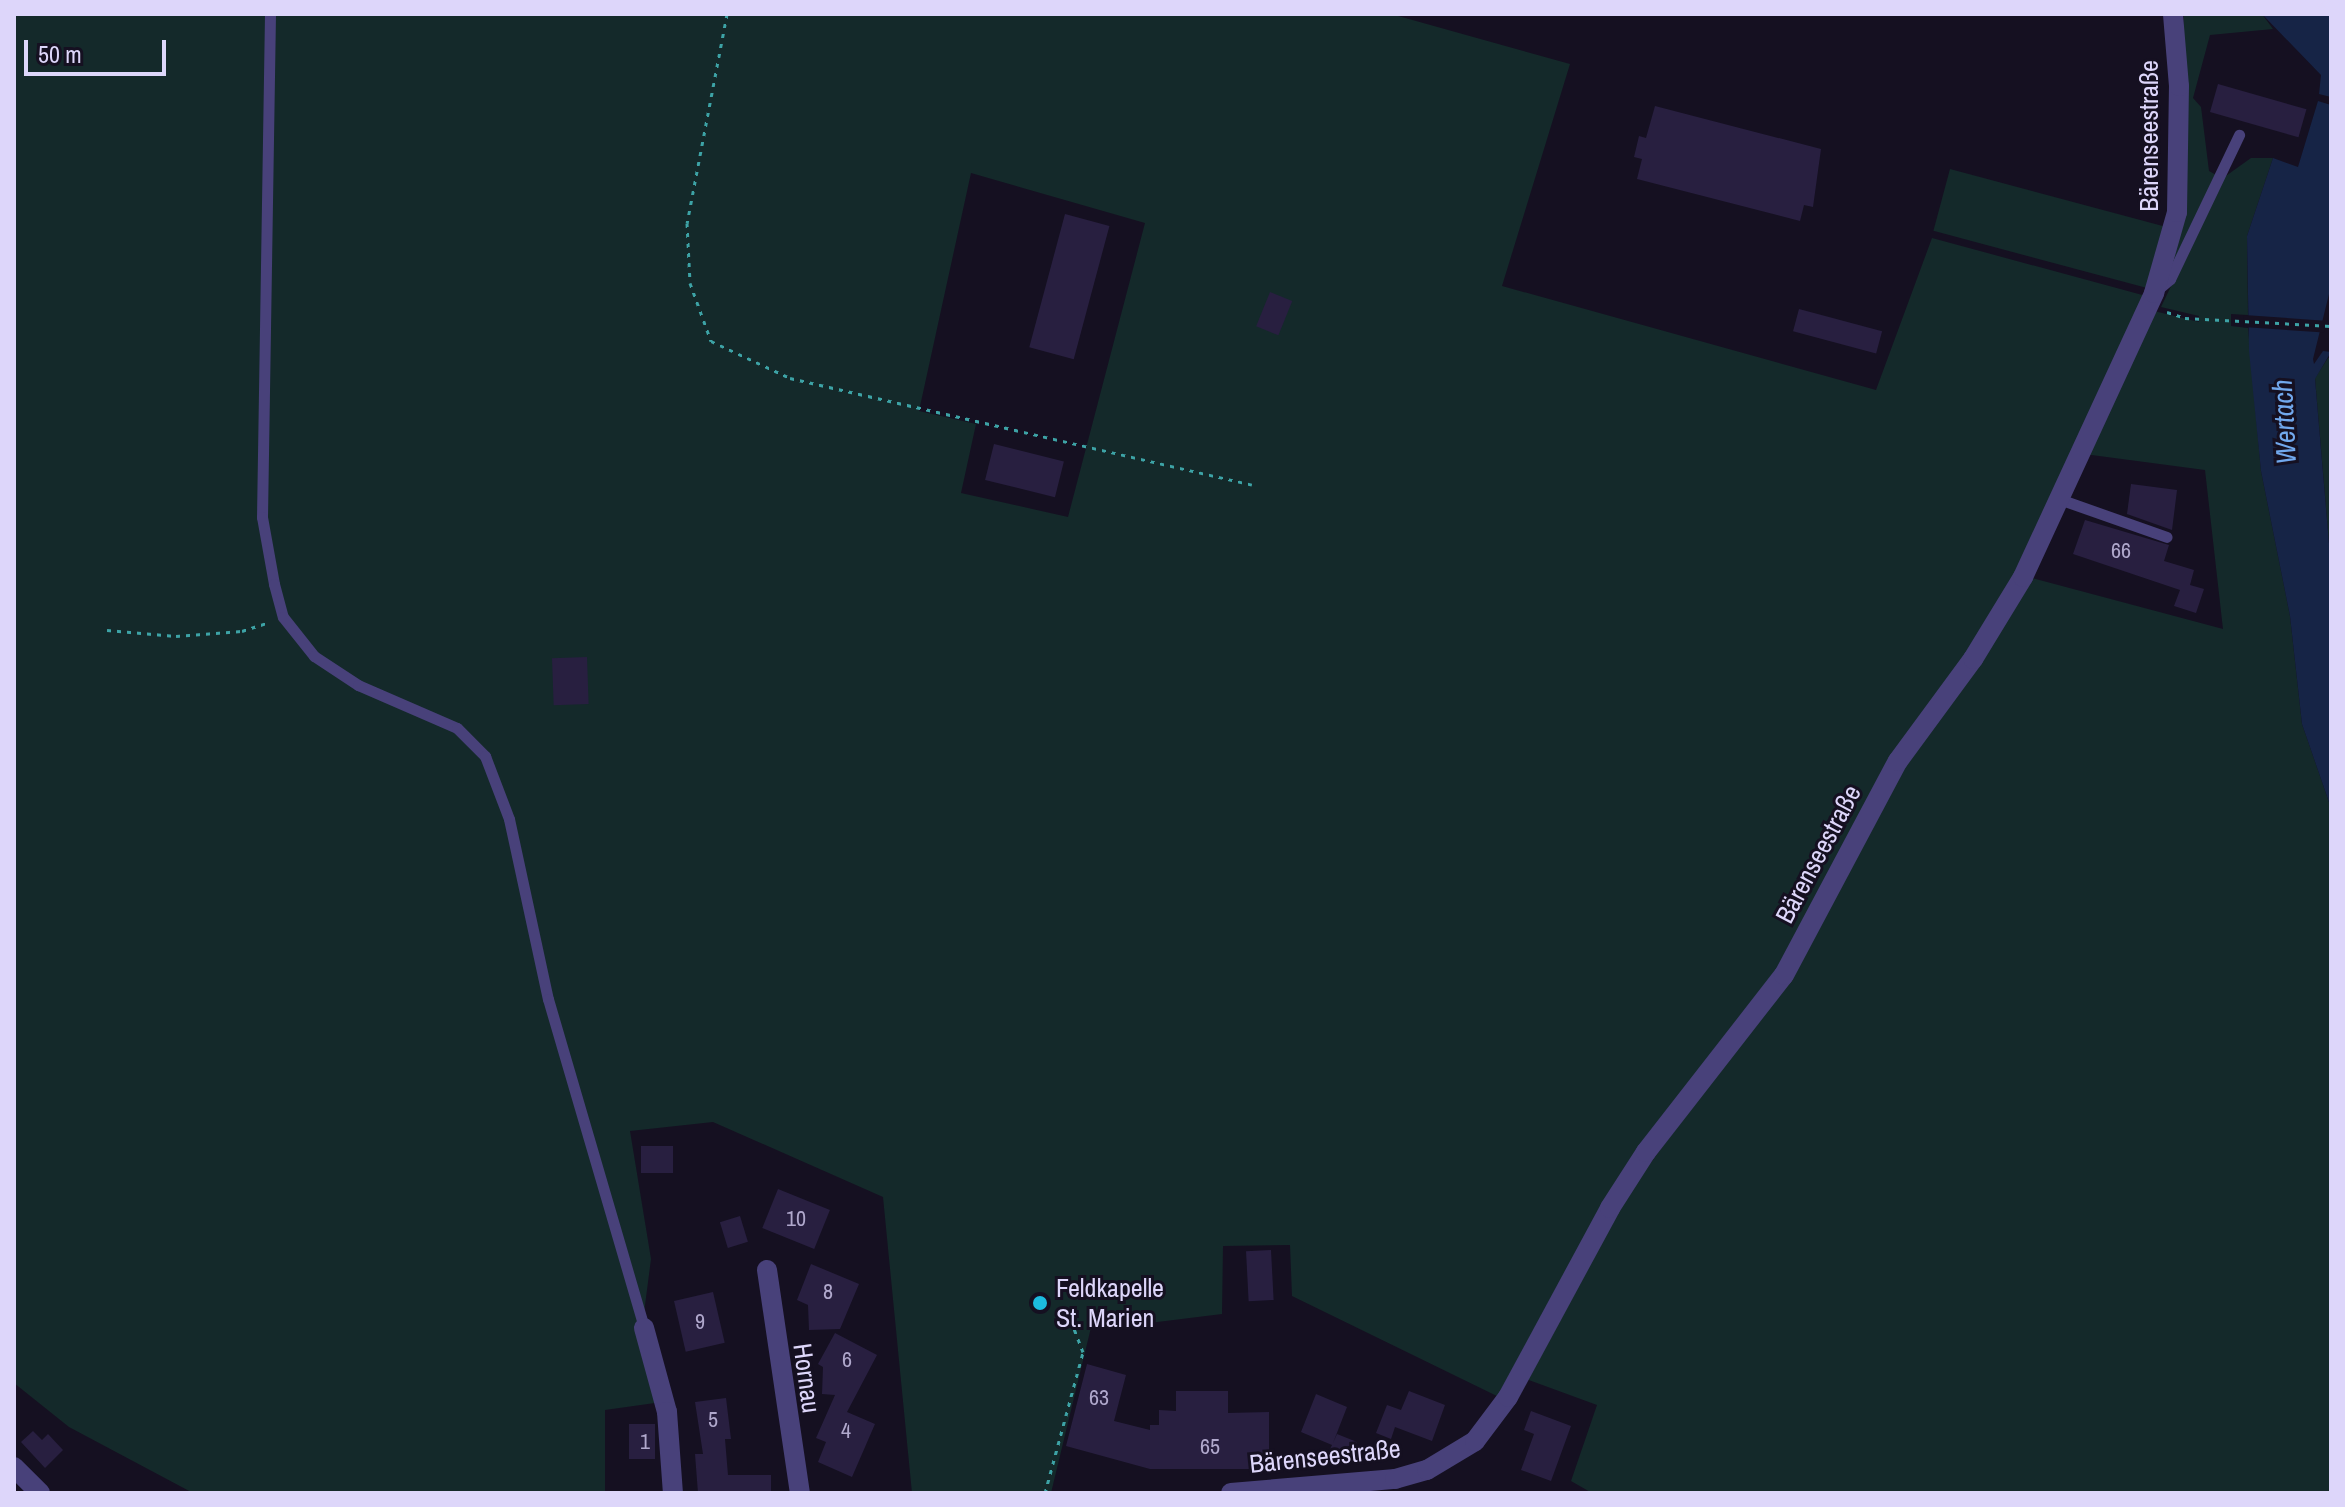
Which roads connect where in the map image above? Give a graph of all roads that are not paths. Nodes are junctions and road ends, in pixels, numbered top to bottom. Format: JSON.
{"nodes":[{"id":1,"x":270,"y":14,"type":"edge"},
{"id":2,"x":2173,"y":14,"type":"edge"},
{"id":3,"x":2239,"y":135,"type":"dead end"},
{"id":4,"x":2151,"y":299,"type":"junction"},
{"id":5,"x":2059,"y":499,"type":"junction"},
{"id":6,"x":2167,"y":537,"type":"dead end"},
{"id":7,"x":767,"y":1270,"type":"dead end"},
{"id":8,"x":644,"y":1328,"type":"joint"},
{"id":9,"x":14,"y":1467,"type":"edge"},
{"id":10,"x":40,"y":1493,"type":"edge"},
{"id":11,"x":673,"y":1493,"type":"edge"},
{"id":12,"x":800,"y":1493,"type":"edge"},
{"id":13,"x":1231,"y":1493,"type":"edge"}],
"edges":[{"from":1,"to":8,"type":"lane"},
{"from":2,"to":4,"type":"street","name":"Bärenseestraße"},
{"from":3,"to":4,"type":"lane"},
{"from":4,"to":5,"type":"street","name":"Bärenseestraße"},
{"from":5,"to":6,"type":"lane"},
{"from":5,"to":13,"type":"street","name":"Bärenseestraße"},
{"from":7,"to":12,"type":"street","name":"Hornau"},
{"from":8,"to":11,"type":"street"},
{"from":9,"to":10,"type":"street"}]}
